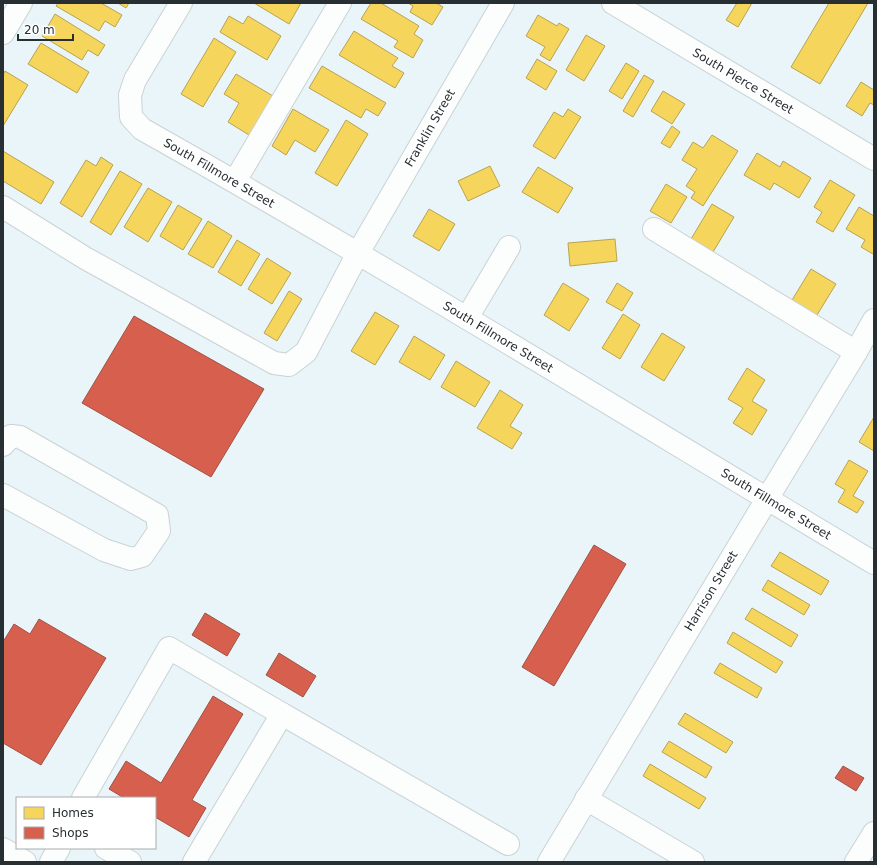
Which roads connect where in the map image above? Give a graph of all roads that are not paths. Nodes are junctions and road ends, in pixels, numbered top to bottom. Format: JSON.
{"nodes":[{"id":1,"x":21,"y":3,"type":"edge"},
{"id":2,"x":181,"y":3,"type":"edge"},
{"id":3,"x":340,"y":3,"type":"edge"},
{"id":4,"x":503,"y":3,"type":"edge"},
{"id":5,"x":613,"y":3,"type":"edge"},
{"id":6,"x":3,"y":33,"type":"edge"},
{"id":7,"x":874,"y":159,"type":"edge"},
{"id":8,"x":235,"y":181,"type":"junction"},
{"id":9,"x":3,"y":207,"type":"edge"},
{"id":10,"x":654,"y":229,"type":"dead end"},
{"id":11,"x":509,"y":247,"type":"dead end"},
{"id":12,"x":358,"y":253,"type":"junction"},
{"id":13,"x":467,"y":318,"type":"junction"},
{"id":14,"x":874,"y":320,"type":"edge"},
{"id":15,"x":856,"y":352,"type":"junction"},
{"id":16,"x":3,"y":445,"type":"edge"},
{"id":17,"x":3,"y":495,"type":"edge"},
{"id":18,"x":767,"y":499,"type":"junction"},
{"id":19,"x":874,"y":562,"type":"edge"},
{"id":20,"x":282,"y":714,"type":"junction"},
{"id":21,"x":84,"y":797,"type":"edge"},
{"id":22,"x":586,"y":799,"type":"junction"},
{"id":23,"x":874,"y":833,"type":"edge"},
{"id":24,"x":508,"y":844,"type":"dead end"},
{"id":25,"x":58,"y":849,"type":"edge"},
{"id":26,"x":108,"y":849,"type":"edge"},
{"id":27,"x":3,"y":850,"type":"edge"},
{"id":28,"x":25,"y":862,"type":"edge"},
{"id":29,"x":51,"y":862,"type":"edge"},
{"id":30,"x":130,"y":862,"type":"edge"},
{"id":31,"x":194,"y":862,"type":"edge"},
{"id":32,"x":549,"y":862,"type":"edge"},
{"id":33,"x":693,"y":862,"type":"edge"},
{"id":34,"x":856,"y":862,"type":"edge"}],
"edges":[{"from":1,"to":6,"type":"street"},
{"from":2,"to":8,"type":"street","name":"South Fillmore Street"},
{"from":3,"to":8,"type":"street"},
{"from":4,"to":12,"type":"street","name":"Franklin Street"},
{"from":5,"to":7,"type":"street","name":"South Pierce Street"},
{"from":8,"to":12,"type":"street","name":"South Fillmore Street"},
{"from":9,"to":12,"type":"street","name":"Franklin Street"},
{"from":10,"to":15,"type":"street"},
{"from":11,"to":13,"type":"street"},
{"from":12,"to":13,"type":"street","name":"South Fillmore Street"},
{"from":13,"to":18,"type":"street","name":"South Fillmore Street"},
{"from":14,"to":15,"type":"street","name":"Harrison Street"},
{"from":15,"to":18,"type":"street","name":"Harrison Street"},
{"from":16,"to":17,"type":"street"},
{"from":18,"to":19,"type":"street","name":"South Fillmore Street"},
{"from":18,"to":22,"type":"street","name":"Harrison Street"},
{"from":20,"to":21,"type":"street"},
{"from":20,"to":24,"type":"street"},
{"from":20,"to":31,"type":"street"},
{"from":22,"to":32,"type":"street","name":"Harrison Street"},
{"from":22,"to":33,"type":"street"},
{"from":23,"to":34,"type":"street"},
{"from":25,"to":29,"type":"street"},
{"from":26,"to":30,"type":"street"},
{"from":27,"to":28,"type":"street"}]}
